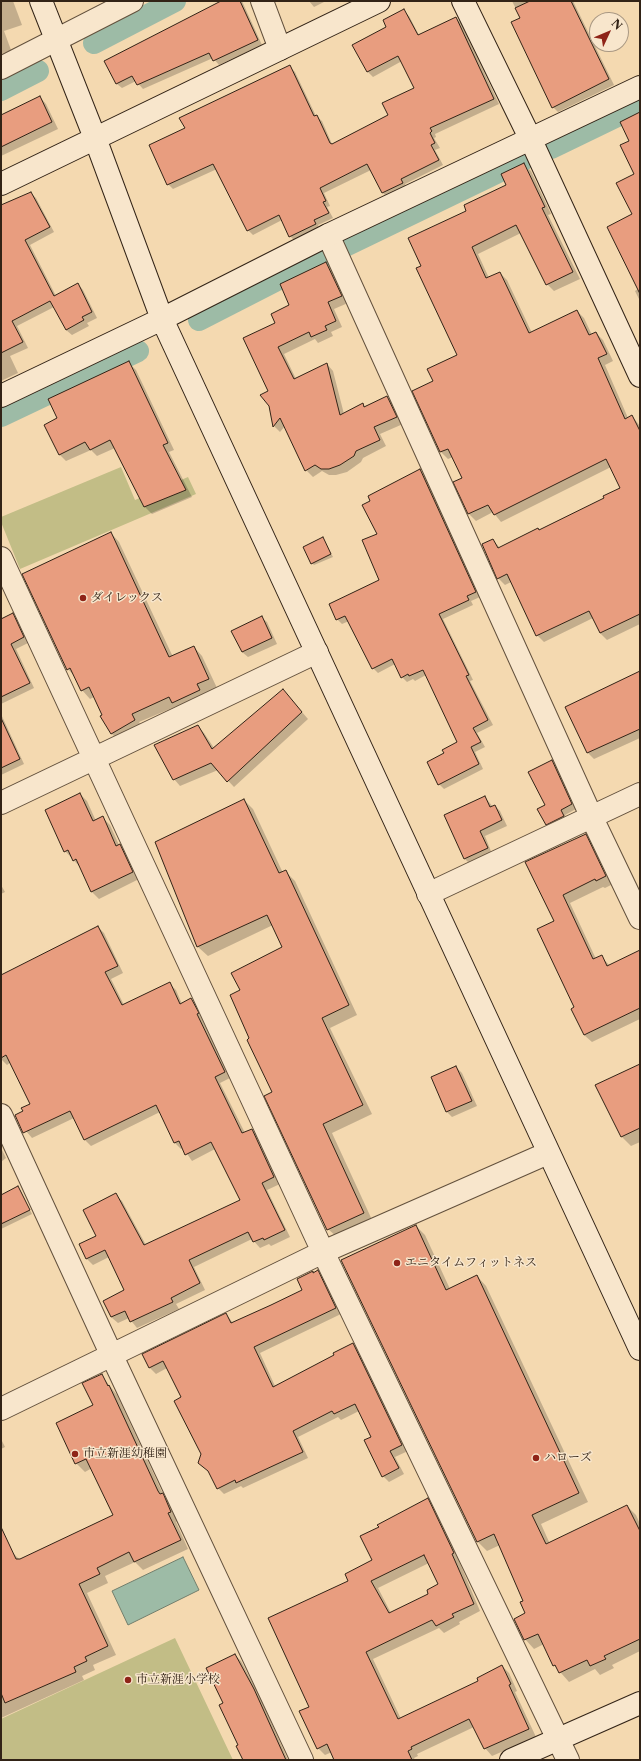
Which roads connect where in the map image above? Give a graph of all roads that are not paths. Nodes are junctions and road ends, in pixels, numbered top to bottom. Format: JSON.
{"nodes":[{"id":1,"x":41,"y":1,"type":"edge"},
{"id":2,"x":132,"y":1,"type":"edge"},
{"id":3,"x":262,"y":1,"type":"edge"},
{"id":4,"x":379,"y":1,"type":"edge"},
{"id":5,"x":464,"y":1,"type":"edge"},
{"id":6,"x":55,"y":40,"type":"junction"},
{"id":7,"x":280,"y":48,"type":"junction"},
{"id":8,"x":1,"y":68,"type":"edge"},
{"id":9,"x":640,"y":87,"type":"edge"},
{"id":10,"x":95,"y":138,"type":"junction"},
{"id":11,"x":530,"y":138,"type":"junction"},
{"id":12,"x":1,"y":184,"type":"edge"},
{"id":13,"x":328,"y":235,"type":"junction"},
{"id":14,"x":162,"y":319,"type":"junction"},
{"id":15,"x":637,"y":363,"type":"edge"},
{"id":16,"x":1,"y":396,"type":"edge"},
{"id":17,"x":1,"y":558,"type":"edge"},
{"id":18,"x":317,"y":652,"type":"junction"},
{"id":19,"x":94,"y":758,"type":"junction"},
{"id":20,"x":640,"y":794,"type":"edge"},
{"id":21,"x":1,"y":803,"type":"edge"},
{"id":22,"x":592,"y":818,"type":"junction"},
{"id":23,"x":428,"y":894,"type":"junction"},
{"id":24,"x":640,"y":918,"type":"edge"},
{"id":25,"x":1,"y":1115,"type":"edge"},
{"id":26,"x":548,"y":1153,"type":"junction"},
{"id":27,"x":323,"y":1252,"type":"junction"},
{"id":28,"x":640,"y":1349,"type":"edge"},
{"id":29,"x":112,"y":1356,"type":"junction"},
{"id":30,"x":1,"y":1409,"type":"edge"},
{"id":31,"x":640,"y":1703,"type":"edge"},
{"id":32,"x":558,"y":1739,"type":"junction"},
{"id":33,"x":302,"y":1760,"type":"edge"},
{"id":34,"x":511,"y":1760,"type":"edge"},
{"id":35,"x":568,"y":1760,"type":"edge"}],
"edges":[{"from":1,"to":6,"type":"street"},
{"from":2,"to":6,"type":"street"},
{"from":3,"to":7,"type":"street"},
{"from":4,"to":7,"type":"street"},
{"from":5,"to":11,"type":"street"},
{"from":6,"to":8,"type":"street"},
{"from":6,"to":10,"type":"street"},
{"from":7,"to":10,"type":"street"},
{"from":9,"to":11,"type":"street"},
{"from":10,"to":12,"type":"street"},
{"from":10,"to":14,"type":"street"},
{"from":11,"to":13,"type":"street"},
{"from":11,"to":15,"type":"street"},
{"from":13,"to":14,"type":"street"},
{"from":13,"to":22,"type":"street"},
{"from":14,"to":16,"type":"street"},
{"from":14,"to":18,"type":"street"},
{"from":17,"to":19,"type":"street"},
{"from":18,"to":19,"type":"street"},
{"from":18,"to":23,"type":"street"},
{"from":19,"to":21,"type":"street"},
{"from":19,"to":27,"type":"street"},
{"from":20,"to":22,"type":"street"},
{"from":22,"to":23,"type":"street"},
{"from":22,"to":24,"type":"street"},
{"from":23,"to":26,"type":"street"},
{"from":25,"to":29,"type":"street"},
{"from":26,"to":27,"type":"street"},
{"from":26,"to":28,"type":"street"},
{"from":27,"to":29,"type":"street"},
{"from":27,"to":32,"type":"street"},
{"from":29,"to":30,"type":"street"},
{"from":29,"to":33,"type":"street"},
{"from":31,"to":32,"type":"street"},
{"from":32,"to":34,"type":"street"},
{"from":32,"to":35,"type":"street"}]}
